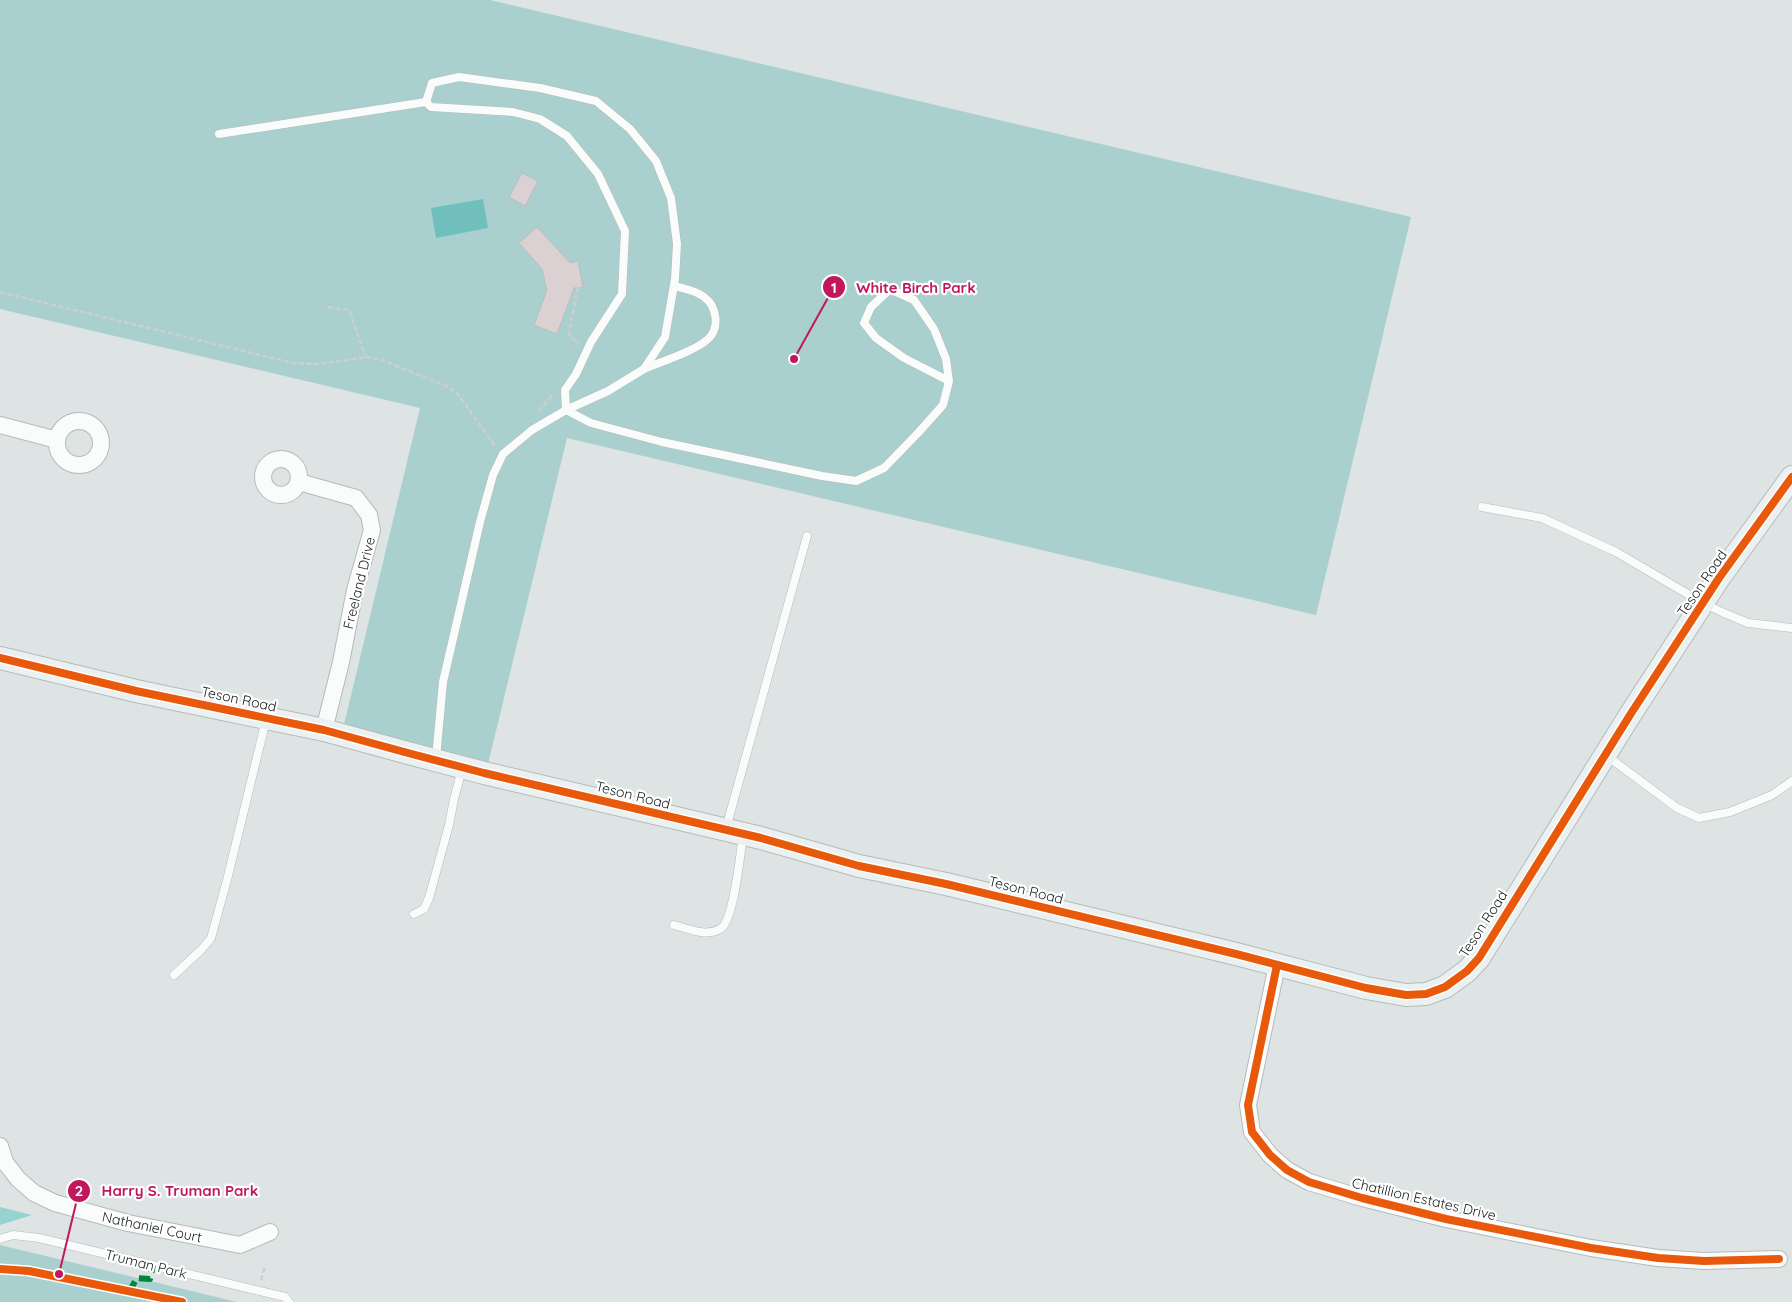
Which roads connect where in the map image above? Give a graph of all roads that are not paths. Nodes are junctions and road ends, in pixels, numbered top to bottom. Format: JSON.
{"nodes":[{"id":1,"x":426,"y":102,"type":"junction"},
{"id":2,"x":219,"y":134,"type":"dead end"},
{"id":3,"x":674,"y":286,"type":"junction"},
{"id":4,"x":644,"y":369,"type":"junction"},
{"id":5,"x":948,"y":381,"type":"junction"},
{"id":6,"x":566,"y":410,"type":"junction"},
{"id":7,"x":0,"y":426,"type":"edge"},
{"id":8,"x":57,"y":440,"type":"dead end"},
{"id":9,"x":1792,"y":478,"type":"edge"},
{"id":10,"x":299,"y":482,"type":"dead end"},
{"id":11,"x":1482,"y":507,"type":"dead end"},
{"id":12,"x":807,"y":536,"type":"dead end"},
{"id":13,"x":1703,"y":603,"type":"junction"},
{"id":14,"x":1792,"y":628,"type":"edge"},
{"id":15,"x":0,"y":658,"type":"edge"},
{"id":16,"x":266,"y":718,"type":"junction"},
{"id":17,"x":324,"y":730,"type":"junction"},
{"id":18,"x":1606,"y":754,"type":"junction"},
{"id":19,"x":436,"y":760,"type":"junction"},
{"id":20,"x":462,"y":767,"type":"junction"},
{"id":21,"x":1792,"y":781,"type":"edge"},
{"id":22,"x":734,"y":832,"type":"junction"},
{"id":23,"x":414,"y":914,"type":"dead end"},
{"id":24,"x":674,"y":925,"type":"dead end"},
{"id":25,"x":1277,"y":965,"type":"junction"},
{"id":26,"x":174,"y":975,"type":"dead end"},
{"id":27,"x":0,"y":1146,"type":"edge"},
{"id":28,"x":270,"y":1232,"type":"dead end"},
{"id":29,"x":0,"y":1239,"type":"edge"},
{"id":30,"x":1780,"y":1259,"type":"dead end"},
{"id":31,"x":289,"y":1302,"type":"edge"}],
"edges":[{"from":1,"to":2,"type":"lane"},
{"from":1,"to":3,"type":"lane"},
{"from":1,"to":6,"type":"lane"},
{"from":3,"to":4,"type":"lane"},
{"from":3,"to":4,"type":"lane"},
{"from":4,"to":6,"type":"lane"},
{"from":5,"to":5,"type":"lane"},
{"from":5,"to":6,"type":"lane"},
{"from":6,"to":19,"type":"lane"},
{"from":7,"to":8,"type":"street"},
{"from":9,"to":13,"type":"street","name":"Teson Road"},
{"from":10,"to":17,"type":"street","name":"Freeland Drive"},
{"from":11,"to":13,"type":"lane"},
{"from":12,"to":22,"type":"lane"},
{"from":13,"to":14,"type":"lane"},
{"from":13,"to":18,"type":"street","name":"Teson Road"},
{"from":15,"to":16,"type":"street","name":"Teson Road"},
{"from":16,"to":17,"type":"street","name":"Teson Road"},
{"from":16,"to":26,"type":"lane"},
{"from":17,"to":19,"type":"street","name":"Teson Road"},
{"from":18,"to":21,"type":"lane"},
{"from":18,"to":25,"type":"street","name":"Teson Road"},
{"from":19,"to":20,"type":"street","name":"Teson Road"},
{"from":20,"to":22,"type":"street","name":"Teson Road"},
{"from":20,"to":23,"type":"lane"},
{"from":22,"to":24,"type":"lane"},
{"from":22,"to":25,"type":"street","name":"Teson Road"},
{"from":25,"to":30,"type":"street","name":"Chatillion Estates Drive"},
{"from":27,"to":28,"type":"street","name":"Nathaniel Court"},
{"from":29,"to":31,"type":"lane","name":"Truman Park"}]}
